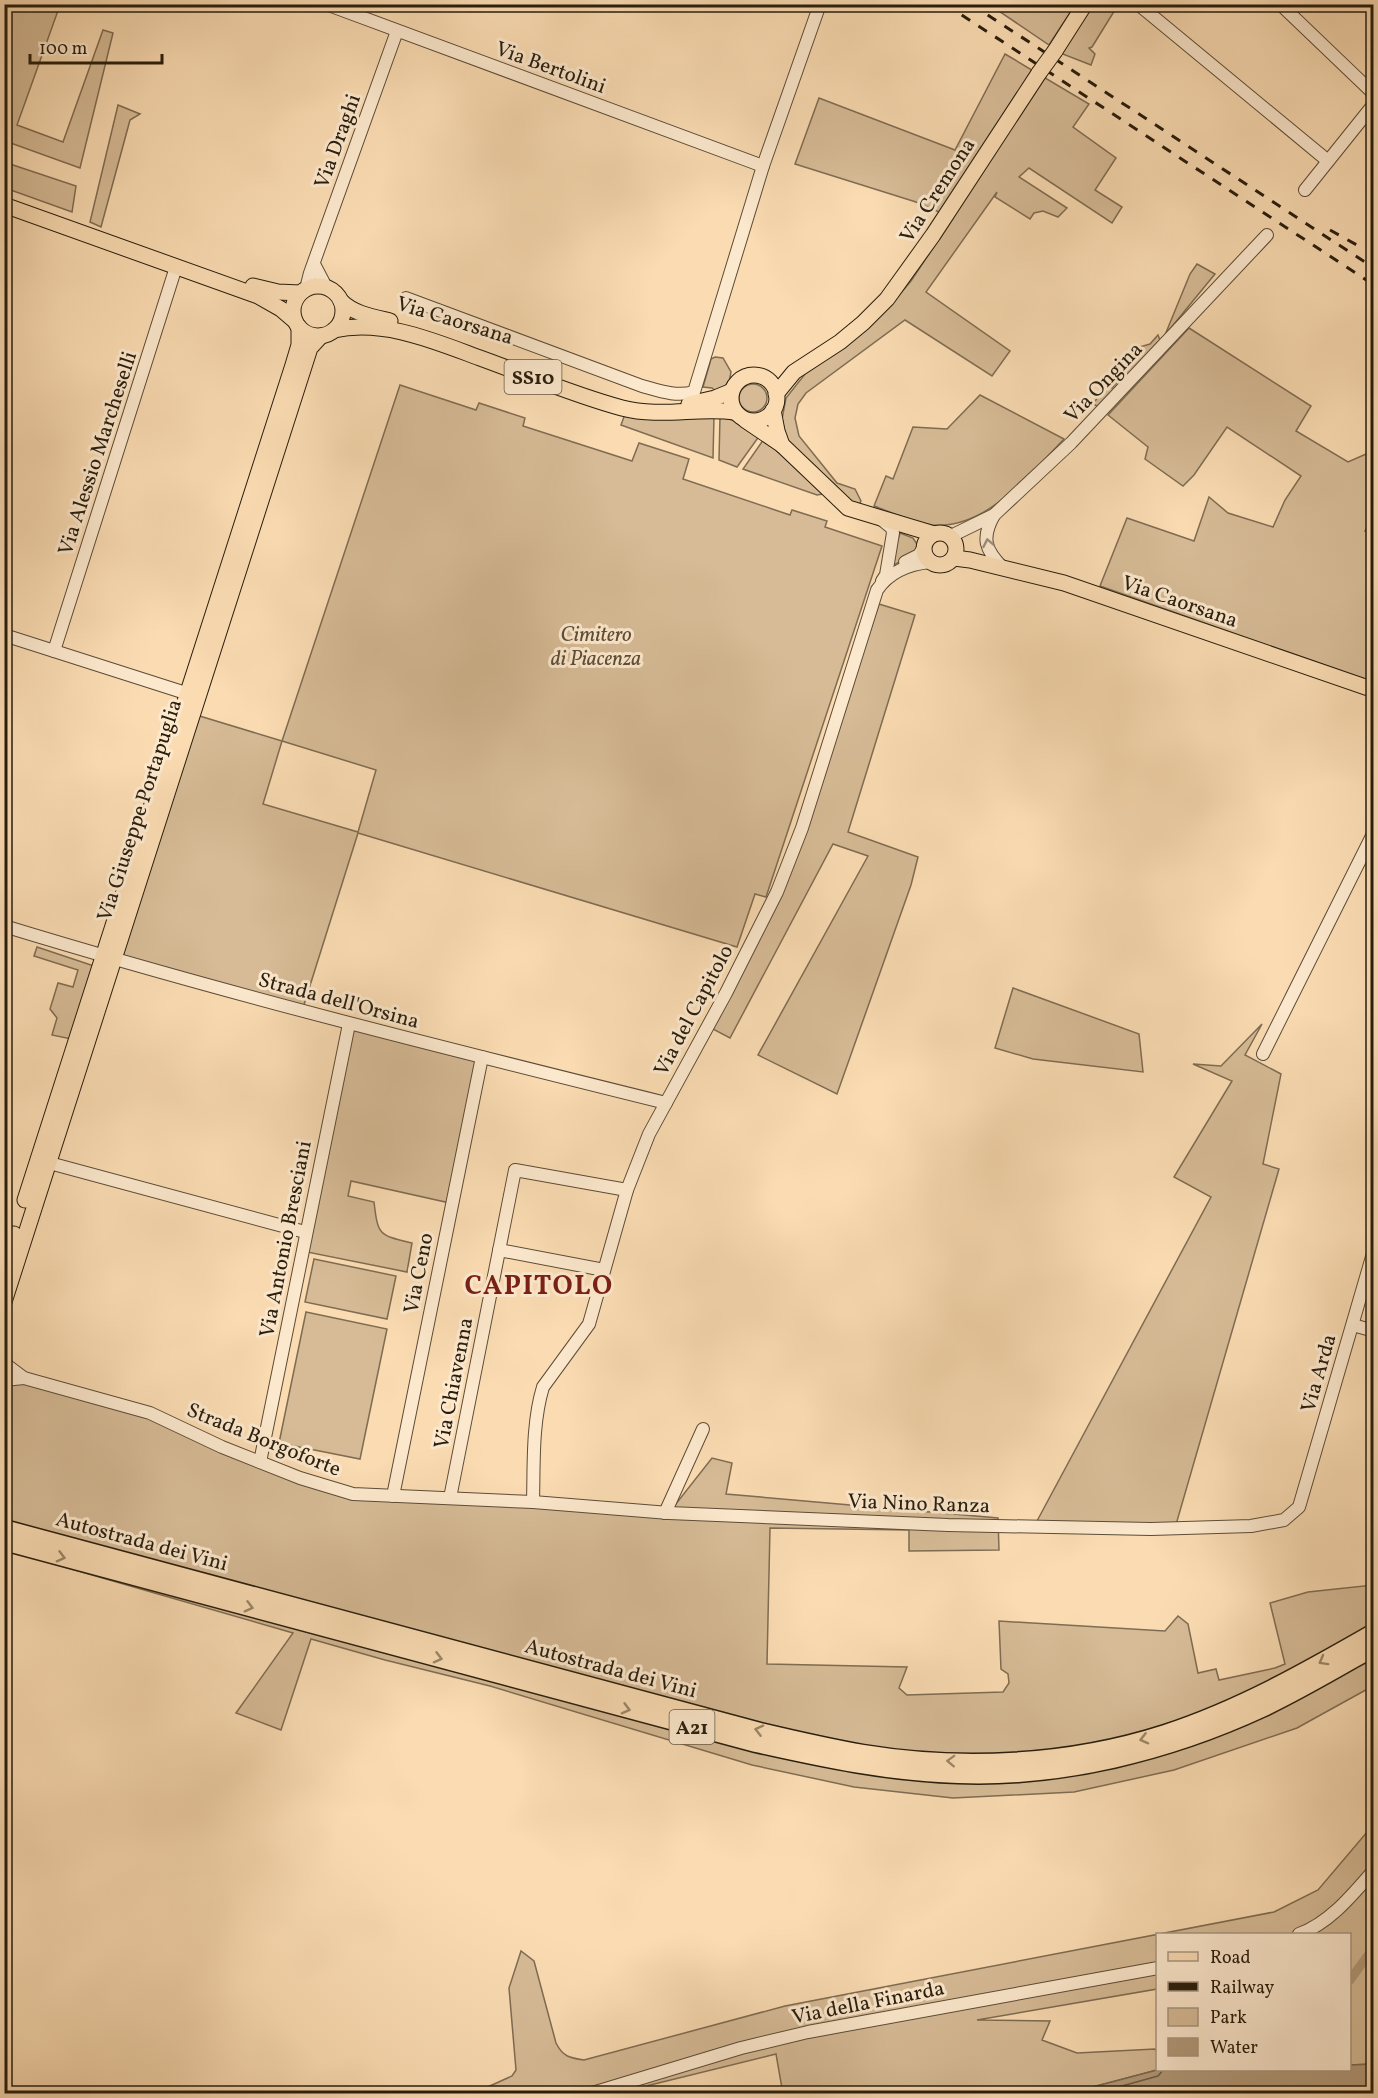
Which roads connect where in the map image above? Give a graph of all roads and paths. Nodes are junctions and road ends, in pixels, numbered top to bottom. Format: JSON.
{"nodes":[{"id":1,"x":326,"y":4,"type":"edge"},
{"id":2,"x":820,"y":4,"type":"edge"},
{"id":3,"x":1085,"y":4,"type":"edge"},
{"id":4,"x":1138,"y":4,"type":"edge"},
{"id":5,"x":1280,"y":4,"type":"edge"},
{"id":6,"x":397,"y":31,"type":"junction"},
{"id":7,"x":1374,"y":94,"type":"edge"},
{"id":8,"x":1374,"y":104,"type":"edge"},
{"id":9,"x":1328,"y":161,"type":"junction"},
{"id":10,"x":763,"y":166,"type":"junction"},
{"id":11,"x":1305,"y":190,"type":"dead end"},
{"id":12,"x":4,"y":195,"type":"edge"},
{"id":13,"x":4,"y":205,"type":"edge"},
{"id":14,"x":1267,"y":235,"type":"dead end"},
{"id":15,"x":314,"y":264,"type":"junction"},
{"id":16,"x":176,"y":267,"type":"junction"},
{"id":17,"x":326,"y":287,"type":"junction"},
{"id":18,"x":303,"y":291,"type":"junction"},
{"id":19,"x":406,"y":298,"type":"dead end"},
{"id":20,"x":341,"y":301,"type":"junction"},
{"id":21,"x":297,"y":324,"type":"junction"},
{"id":22,"x":328,"y":333,"type":"junction"},
{"id":23,"x":794,"y":372,"type":"junction"},
{"id":24,"x":762,"y":377,"type":"junction"},
{"id":25,"x":732,"y":391,"type":"junction"},
{"id":26,"x":776,"y":394,"type":"junction"},
{"id":27,"x":773,"y":410,"type":"junction"},
{"id":28,"x":740,"y":416,"type":"junction"},
{"id":29,"x":782,"y":445,"type":"junction"},
{"id":30,"x":994,"y":516,"type":"junction"},
{"id":31,"x":887,"y":520,"type":"junction"},
{"id":32,"x":953,"y":539,"type":"junction"},
{"id":33,"x":928,"y":541,"type":"junction"},
{"id":34,"x":962,"y":559,"type":"junction"},
{"id":35,"x":930,"y":562,"type":"junction"},
{"id":36,"x":1003,"y":568,"type":"junction"},
{"id":37,"x":884,"y":580,"type":"junction"},
{"id":38,"x":4,"y":636,"type":"edge"},
{"id":39,"x":54,"y":651,"type":"junction"},
{"id":40,"x":1374,"y":690,"type":"edge"},
{"id":41,"x":193,"y":695,"type":"junction"},
{"id":42,"x":1374,"y":832,"type":"edge"},
{"id":43,"x":4,"y":926,"type":"edge"},
{"id":44,"x":108,"y":958,"type":"junction"},
{"id":45,"x":349,"y":1024,"type":"junction"},
{"id":46,"x":1263,"y":1054,"type":"dead end"},
{"id":47,"x":482,"y":1057,"type":"junction"},
{"id":48,"x":666,"y":1104,"type":"junction"},
{"id":49,"x":43,"y":1161,"type":"junction"},
{"id":50,"x":627,"y":1190,"type":"junction"},
{"id":51,"x":305,"y":1232,"type":"junction"},
{"id":52,"x":499,"y":1250,"type":"junction"},
{"id":53,"x":1374,"y":1250,"type":"edge"},
{"id":54,"x":4,"y":1264,"type":"edge"},
{"id":55,"x":604,"y":1270,"type":"junction"},
{"id":56,"x":4,"y":1302,"type":"edge"},
{"id":57,"x":1353,"y":1325,"type":"junction"},
{"id":58,"x":1374,"y":1331,"type":"edge"},
{"id":59,"x":4,"y":1363,"type":"edge"},
{"id":60,"x":24,"y":1378,"type":"junction"},
{"id":61,"x":4,"y":1380,"type":"edge"},
{"id":62,"x":703,"y":1429,"type":"dead end"},
{"id":63,"x":260,"y":1462,"type":"junction"},
{"id":64,"x":393,"y":1496,"type":"junction"},
{"id":65,"x":450,"y":1498,"type":"junction"},
{"id":66,"x":533,"y":1502,"type":"junction"},
{"id":67,"x":1299,"y":1507,"type":"joint"},
{"id":68,"x":666,"y":1513,"type":"junction"},
{"id":69,"x":4,"y":1528,"type":"edge"},
{"id":70,"x":4,"y":1542,"type":"edge"},
{"id":71,"x":1374,"y":1632,"type":"edge"},
{"id":72,"x":1374,"y":1648,"type":"edge"},
{"id":73,"x":1374,"y":1870,"type":"edge"},
{"id":74,"x":1304,"y":1933,"type":"edge"},
{"id":75,"x":1156,"y":1968,"type":"edge"},
{"id":76,"x":590,"y":2094,"type":"edge"}],
"edges":[{"from":1,"to":6,"type":"street","name":"Via Bertolini"},
{"from":2,"to":10,"type":"street"},
{"from":3,"to":23,"type":"main road","name":"Via Cremona","bridge":true},
{"from":4,"to":9,"type":"street"},
{"from":5,"to":7,"type":"street"},
{"from":6,"to":10,"type":"street","name":"Via Bertolini"},
{"from":6,"to":15,"type":"street","name":"Via Draghi"},
{"from":8,"to":9,"type":"street"},
{"from":9,"to":11,"type":"street"},
{"from":10,"to":19,"type":"street"},
{"from":12,"to":18,"type":"main road"},
{"from":13,"to":16,"type":"main road","number":"SS10"},
{"from":14,"to":30,"type":"street","name":"Via Ongina"},
{"from":15,"to":17,"type":"street"},
{"from":15,"to":18,"type":"street","name":"Via Draghi"},
{"from":16,"to":21,"type":"main road","number":"SS10"},
{"from":16,"to":39,"type":"street","name":"Via Alessio Marcheselli"},
{"from":17,"to":18,"type":"main road"},
{"from":17,"to":20,"type":"main road","number":"SS10"},
{"from":18,"to":21,"type":"main road"},
{"from":20,"to":22,"type":"main road"},
{"from":20,"to":25,"type":"main road","name":"Via Caorsana","number":"SS10"},
{"from":21,"to":22,"type":"main road","number":"SS10"},
{"from":21,"to":41,"type":"main road","name":"Via Giuseppe Portapuglia"},
{"from":22,"to":28,"type":"main road","name":"Via Caorsana","number":"SS10"},
{"from":22,"to":41,"type":"main road","name":"Via Giuseppe Portapuglia"},
{"from":23,"to":24,"type":"main road","number":"SS10"},
{"from":23,"to":26,"type":"main road"},
{"from":24,"to":25,"type":"main road","number":"SS10"},
{"from":24,"to":26,"type":"main road"},
{"from":25,"to":28,"type":"main road"},
{"from":26,"to":27,"type":"main road"},
{"from":27,"to":28,"type":"main road","number":"SS10"},
{"from":27,"to":29,"type":"main road"},
{"from":28,"to":29,"type":"main road"},
{"from":29,"to":31,"type":"main road"},
{"from":30,"to":32,"type":"street","name":"Via Ongina"},
{"from":36,"to":30,"type":"street","one_way":true},
{"from":31,"to":33,"type":"main road"},
{"from":31,"to":37,"type":"street","name":"Via del Capitolo"},
{"from":32,"to":33,"type":"main road"},
{"from":32,"to":34,"type":"main road"},
{"from":33,"to":35,"type":"main road"},
{"from":33,"to":37,"type":"street"},
{"from":34,"to":35,"type":"main road"},
{"from":34,"to":36,"type":"main road","name":"Via Caorsana"},
{"from":35,"to":37,"type":"street"},
{"from":36,"to":40,"type":"main road","name":"Via Caorsana"},
{"from":37,"to":48,"type":"street","name":"Via del Capitolo"},
{"from":38,"to":39,"type":"street"},
{"from":39,"to":41,"type":"street"},
{"from":41,"to":44,"type":"main road","name":"Via Giuseppe Portapuglia"},
{"from":42,"to":46,"type":"street"},
{"from":43,"to":44,"type":"street","name":"Strada dell'Orsina"},
{"from":44,"to":45,"type":"street","name":"Strada dell'Orsina"},
{"from":44,"to":49,"type":"main road","name":"Via Giuseppe Portapuglia"},
{"from":45,"to":47,"type":"street","name":"Strada dell'Orsina"},
{"from":45,"to":51,"type":"street","name":"Via Antonio Bresciani"},
{"from":47,"to":48,"type":"street","name":"Strada dell'Orsina"},
{"from":47,"to":64,"type":"street","name":"Via Ceno"},
{"from":48,"to":50,"type":"street","name":"Via del Capitolo"},
{"from":49,"to":51,"type":"street"},
{"from":49,"to":54,"type":"main road","name":"Via Giuseppe Portapuglia"},
{"from":49,"to":56,"type":"main road","name":"Via Giuseppe Portapuglia"},
{"from":50,"to":52,"type":"street","name":"Via Chiavenna"},
{"from":50,"to":55,"type":"street","name":"Via del Capitolo"},
{"from":51,"to":63,"type":"street","name":"Via Antonio Bresciani"},
{"from":52,"to":55,"type":"street"},
{"from":52,"to":65,"type":"street","name":"Via Chiavenna"},
{"from":53,"to":57,"type":"street","name":"Via Arda"},
{"from":55,"to":66,"type":"street","name":"Via del Capitolo"},
{"from":57,"to":58,"type":"street"},
{"from":57,"to":67,"type":"street","name":"Via Arda"},
{"from":59,"to":60,"type":"street","name":"Strada Borgoforte"},
{"from":60,"to":61,"type":"street","name":"Strada Borgoforte"},
{"from":60,"to":63,"type":"street","name":"Strada Borgoforte"},
{"from":62,"to":68,"type":"street"},
{"from":63,"to":64,"type":"street","name":"Strada Borgoforte"},
{"from":64,"to":65,"type":"street","name":"Strada Borgoforte"},
{"from":65,"to":66,"type":"street","name":"Strada Borgoforte"},
{"from":66,"to":68,"type":"street","name":"Via Nino Ranza"},
{"from":67,"to":68,"type":"street","name":"Via Nino Ranza"},
{"from":71,"to":69,"type":"highway","name":"Autostrada dei Vini","number":"A21","one_way":true},
{"from":70,"to":72,"type":"highway","name":"Autostrada dei Vini","number":"A21","one_way":true},
{"from":73,"to":74,"type":"street"},
{"from":75,"to":76,"type":"street","name":"Via della Finarda"}]}
